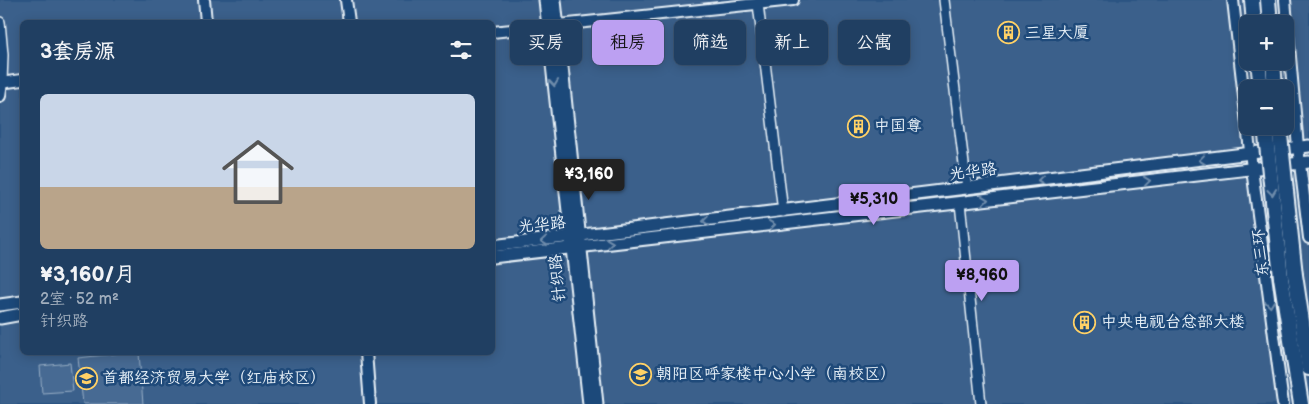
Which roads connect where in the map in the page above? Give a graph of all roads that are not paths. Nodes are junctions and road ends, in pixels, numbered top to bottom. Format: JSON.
{"nodes":[{"id":1,"x":204,"y":0,"type":"edge"},
{"id":2,"x":346,"y":0,"type":"edge"},
{"id":3,"x":545,"y":0,"type":"edge"},
{"id":4,"x":555,"y":0,"type":"edge"},
{"id":5,"x":793,"y":0,"type":"edge"},
{"id":6,"x":944,"y":0,"type":"edge"},
{"id":7,"x":1233,"y":0,"type":"edge"},
{"id":8,"x":1252,"y":0,"type":"edge"},
{"id":9,"x":1268,"y":0,"type":"edge"},
{"id":10,"x":1285,"y":0,"type":"edge"},
{"id":11,"x":758,"y":4,"type":"junction"},
{"id":12,"x":1253,"y":15,"type":"edge"},
{"id":13,"x":1269,"y":15,"type":"edge"},
{"id":14,"x":206,"y":20,"type":"edge"},
{"id":15,"x":349,"y":20,"type":"edge"},
{"id":16,"x":551,"y":20,"type":"edge"},
{"id":17,"x":553,"y":20,"type":"edge"},
{"id":18,"x":0,"y":22,"type":"edge"},
{"id":19,"x":582,"y":22,"type":"edge"},
{"id":20,"x":510,"y":30,"type":"edge"},
{"id":21,"x":495,"y":32,"type":"edge"},
{"id":22,"x":557,"y":65,"type":"edge"},
{"id":23,"x":1,"y":80,"type":"edge"},
{"id":24,"x":20,"y":80,"type":"edge"},
{"id":25,"x":0,"y":96,"type":"edge"},
{"id":26,"x":1266,"y":135,"type":"edge"},
{"id":27,"x":1280,"y":135,"type":"edge"},
{"id":28,"x":1304,"y":147,"type":"edge"},
{"id":29,"x":1250,"y":154,"type":"junction"},
{"id":30,"x":1304,"y":163,"type":"edge"},
{"id":31,"x":1252,"y":169,"type":"junction"},
{"id":32,"x":967,"y":189,"type":"junction"},
{"id":33,"x":960,"y":203,"type":"junction"},
{"id":34,"x":783,"y":212,"type":"junction"},
{"id":35,"x":1309,"y":238,"type":"edge"},
{"id":36,"x":575,"y":242,"type":"junction"},
{"id":37,"x":495,"y":246,"type":"edge"},
{"id":38,"x":495,"y":256,"type":"edge"},
{"id":39,"x":1288,"y":276,"type":"junction"},
{"id":40,"x":20,"y":302,"type":"edge"},
{"id":41,"x":0,"y":305,"type":"edge"},
{"id":42,"x":20,"y":314,"type":"edge"},
{"id":43,"x":0,"y":318,"type":"edge"},
{"id":44,"x":366,"y":355,"type":"edge"},
{"id":45,"x":1309,"y":368,"type":"edge"},
{"id":46,"x":370,"y":404,"type":"edge"},
{"id":47,"x":589,"y":404,"type":"edge"},
{"id":48,"x":597,"y":404,"type":"edge"},
{"id":49,"x":981,"y":404,"type":"edge"},
{"id":50,"x":1283,"y":404,"type":"edge"},
{"id":51,"x":1301,"y":404,"type":"edge"}],
"edges":[{"from":1,"to":14,"type":"street"},
{"from":2,"to":15,"type":"street"},
{"from":3,"to":16,"type":"main road","name":"针织路"},
{"from":4,"to":17,"type":"main road","name":"针织路"},
{"from":5,"to":11,"type":"street"},
{"from":6,"to":32,"type":"street"},
{"from":7,"to":29,"type":"street"},
{"from":8,"to":12,"type":"highway"},
{"from":9,"to":13,"type":"highway"},
{"from":10,"to":28,"type":"street"},
{"from":11,"to":19,"type":"street"},
{"from":11,"to":34,"type":"street"},
{"from":18,"to":23,"type":"street"},
{"from":20,"to":21,"type":"street"},
{"from":22,"to":36,"type":"main road","name":"针织路"},
{"from":23,"to":24,"type":"street"},
{"from":23,"to":25,"type":"street"},
{"from":26,"to":39,"type":"highway","name":"东三环","one_way":true,"bridge":true},
{"from":27,"to":39,"type":"highway","name":"东三环","bridge":true},
{"from":28,"to":29,"type":"main road","name":"光华路"},
{"from":28,"to":30,"type":"street"},
{"from":29,"to":31,"type":"street"},
{"from":29,"to":32,"type":"main road","name":"光华路","one_way":true},
{"from":30,"to":31,"type":"main road","name":"光华路"},
{"from":30,"to":35,"type":"street"},
{"from":33,"to":31,"type":"main road","name":"光华路","one_way":true},
{"from":31,"to":50,"type":"street","one_way":true},
{"from":32,"to":34,"type":"main road","name":"光华路"},
{"from":36,"to":33,"type":"main road","name":"光华路","one_way":true},
{"from":33,"to":49,"type":"street"},
{"from":34,"to":36,"type":"main road","name":"光华路","one_way":true},
{"from":36,"to":37,"type":"main road","name":"光华路","one_way":true},
{"from":36,"to":38,"type":"main road","name":"光华路"},
{"from":36,"to":47,"type":"main road","name":"针织路"},
{"from":36,"to":48,"type":"main road","name":"针织路"},
{"from":39,"to":45,"type":"highway","name":"东三环"},
{"from":39,"to":51,"type":"highway","name":"东三环"},
{"from":40,"to":41,"type":"main road"},
{"from":42,"to":43,"type":"main road"},
{"from":44,"to":46,"type":"street"}]}
